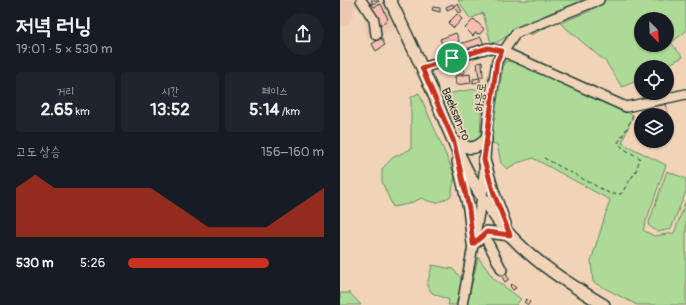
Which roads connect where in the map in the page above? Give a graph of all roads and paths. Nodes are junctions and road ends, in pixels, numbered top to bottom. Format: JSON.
{"nodes":[{"id":1,"x":361,"y":0,"type":"edge"},
{"id":2,"x":390,"y":0,"type":"edge"},
{"id":3,"x":599,"y":0,"type":"edge"},
{"id":4,"x":376,"y":35,"type":"dead end"},
{"id":5,"x":502,"y":51,"type":"junction"},
{"id":6,"x":422,"y":68,"type":"junction"},
{"id":7,"x":686,"y":94,"type":"edge"},
{"id":8,"x":633,"y":106,"type":"junction"},
{"id":9,"x":486,"y":140,"type":"junction"},
{"id":10,"x":454,"y":142,"type":"junction"},
{"id":11,"x":544,"y":158,"type":"dead end"},
{"id":12,"x":484,"y":160,"type":"junction"},
{"id":13,"x":482,"y":197,"type":"junction"},
{"id":14,"x":484,"y":234,"type":"junction"},
{"id":15,"x":510,"y":235,"type":"junction"},
{"id":16,"x":473,"y":244,"type":"junction"},
{"id":17,"x":502,"y":270,"type":"dead end"},
{"id":18,"x":462,"y":305,"type":"edge"},
{"id":19,"x":603,"y":305,"type":"edge"}],
"edges":[{"from":1,"to":4,"type":"street"},
{"from":2,"to":6,"type":"main road","name":"Baeksan-ro"},
{"from":3,"to":5,"type":"street","name":"하흥로"},
{"from":5,"to":6,"type":"street"},
{"from":5,"to":8,"type":"street"},
{"from":5,"to":9,"type":"street","name":"하흥로"},
{"from":6,"to":10,"type":"main road","name":"Baeksan-ro"},
{"from":7,"to":8,"type":"street"},
{"from":8,"to":11,"type":"path"},
{"from":9,"to":10,"type":"main road"},
{"from":9,"to":12,"type":"street","name":"하흥로"},
{"from":10,"to":13,"type":"main road","name":"Baeksan-ro"},
{"from":10,"to":16,"type":"main road"},
{"from":12,"to":13,"type":"street","name":"하흥로"},
{"from":12,"to":15,"type":"main road"},
{"from":13,"to":15,"type":"main road","name":"Baeksan-ro"},
{"from":13,"to":16,"type":"street","name":"하흥로"},
{"from":14,"to":15,"type":"main road"},
{"from":14,"to":16,"type":"main road"},
{"from":14,"to":17,"type":"street"},
{"from":15,"to":19,"type":"main road","name":"Baeksan-ro"},
{"from":16,"to":18,"type":"street","name":"하흥로"}]}
